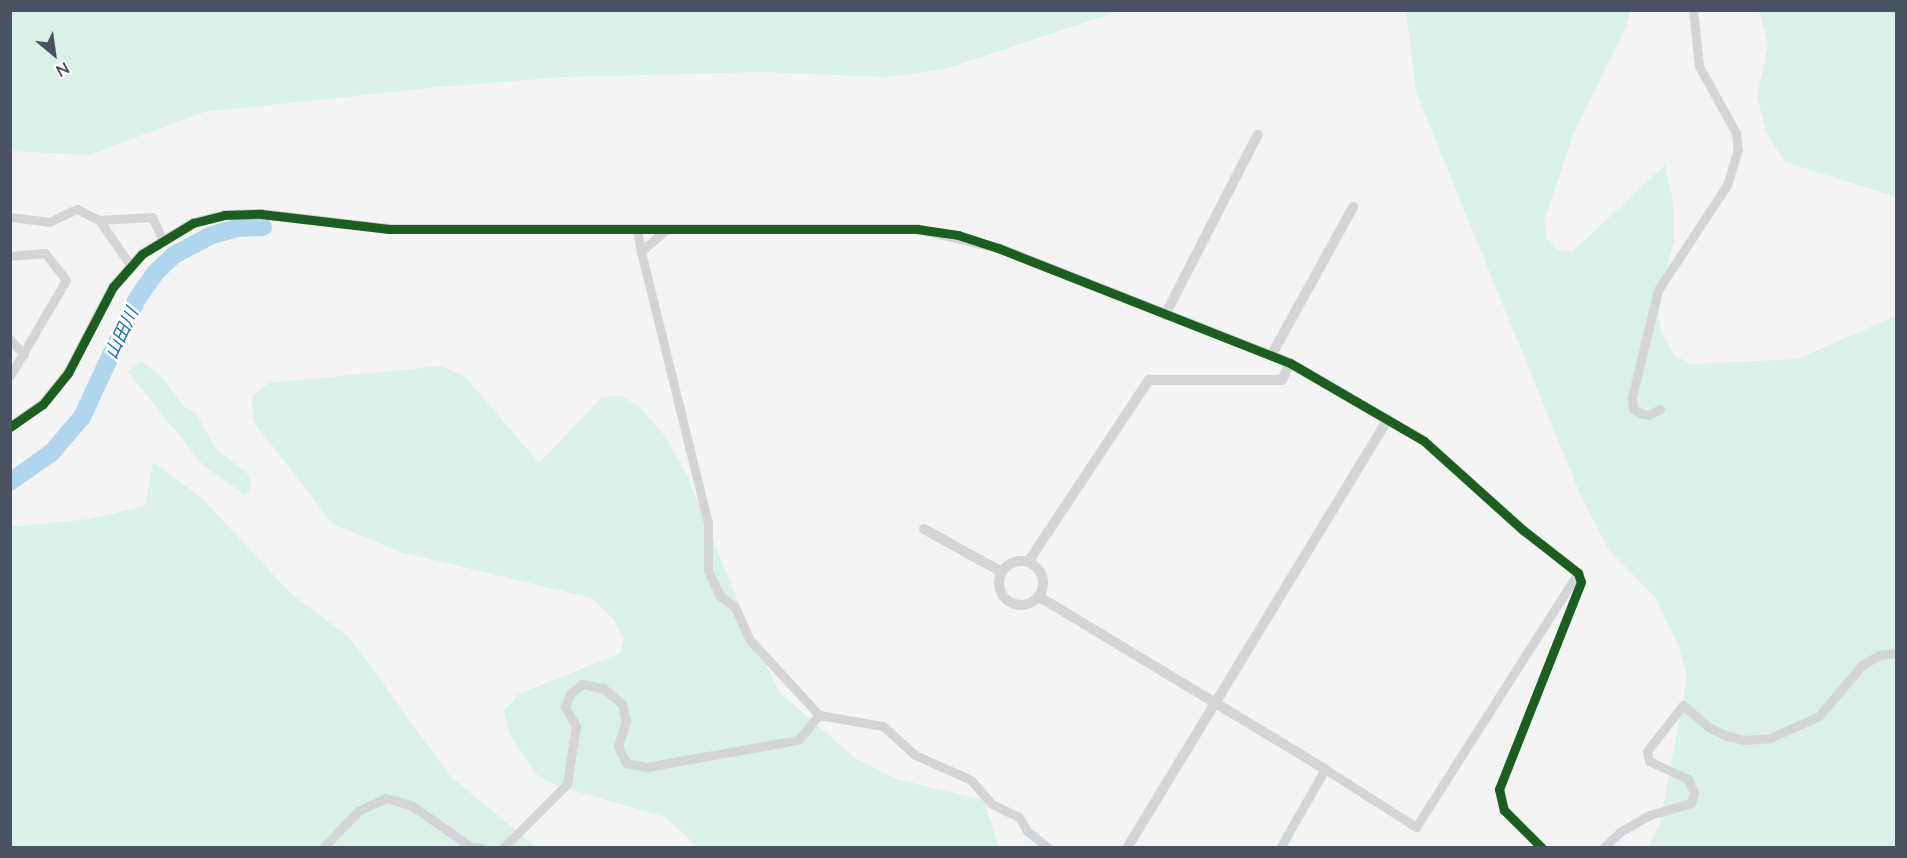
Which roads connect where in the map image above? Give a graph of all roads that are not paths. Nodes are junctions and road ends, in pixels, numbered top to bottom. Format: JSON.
{"nodes":[{"id":1,"x":1693,"y":10,"type":"edge"},
{"id":2,"x":1258,"y":134,"type":"dead end"},
{"id":3,"x":1353,"y":207,"type":"dead end"},
{"id":4,"x":10,"y":217,"type":"edge"},
{"id":5,"x":99,"y":220,"type":"junction"},
{"id":6,"x":637,"y":229,"type":"junction"},
{"id":7,"x":667,"y":229,"type":"junction"},
{"id":8,"x":162,"y":238,"type":"junction"},
{"id":9,"x":641,"y":252,"type":"junction"},
{"id":10,"x":10,"y":256,"type":"edge"},
{"id":11,"x":131,"y":266,"type":"junction"},
{"id":12,"x":1165,"y":315,"type":"junction"},
{"id":13,"x":10,"y":339,"type":"edge"},
{"id":14,"x":1272,"y":354,"type":"junction"},
{"id":15,"x":24,"y":355,"type":"junction"},
{"id":16,"x":1290,"y":363,"type":"junction"},
{"id":17,"x":10,"y":376,"type":"edge"},
{"id":18,"x":1660,"y":409,"type":"dead end"},
{"id":19,"x":1388,"y":419,"type":"junction"},
{"id":20,"x":10,"y":427,"type":"edge"},
{"id":21,"x":924,"y":529,"type":"dead end"},
{"id":22,"x":1028,"y":562,"type":"junction"},
{"id":23,"x":1002,"y":572,"type":"junction"},
{"id":24,"x":1578,"y":573,"type":"junction"},
{"id":25,"x":1038,"y":596,"type":"junction"},
{"id":26,"x":1896,"y":653,"type":"edge"},
{"id":27,"x":1213,"y":701,"type":"junction"},
{"id":28,"x":819,"y":715,"type":"junction"},
{"id":29,"x":1325,"y":769,"type":"junction"},
{"id":30,"x":323,"y":848,"type":"edge"},
{"id":31,"x":482,"y":848,"type":"edge"},
{"id":32,"x":503,"y":848,"type":"edge"},
{"id":33,"x":1049,"y":848,"type":"edge"},
{"id":34,"x":1127,"y":848,"type":"edge"},
{"id":35,"x":1280,"y":848,"type":"edge"},
{"id":36,"x":1542,"y":848,"type":"edge"},
{"id":37,"x":1603,"y":848,"type":"edge"}],
"edges":[{"from":1,"to":18,"type":"street"},
{"from":2,"to":12,"type":"street"},
{"from":3,"to":14,"type":"street"},
{"from":4,"to":5,"type":"street"},
{"from":5,"to":8,"type":"street"},
{"from":5,"to":11,"type":"street"},
{"from":6,"to":7,"type":"street"},
{"from":6,"to":8,"type":"street"},
{"from":6,"to":9,"type":"street"},
{"from":7,"to":9,"type":"street"},
{"from":7,"to":12,"type":"street"},
{"from":8,"to":11,"type":"street"},
{"from":9,"to":28,"type":"street"},
{"from":10,"to":15,"type":"street"},
{"from":11,"to":20,"type":"street"},
{"from":12,"to":14,"type":"street"},
{"from":13,"to":15,"type":"street"},
{"from":14,"to":16,"type":"street"},
{"from":15,"to":17,"type":"street"},
{"from":16,"to":19,"type":"street"},
{"from":16,"to":22,"type":"street"},
{"from":19,"to":24,"type":"street"},
{"from":19,"to":27,"type":"street"},
{"from":21,"to":23,"type":"street"},
{"from":22,"to":23,"type":"street"},
{"from":22,"to":25,"type":"street"},
{"from":23,"to":25,"type":"street"},
{"from":24,"to":29,"type":"street"},
{"from":24,"to":36,"type":"street"},
{"from":25,"to":27,"type":"street"},
{"from":26,"to":37,"type":"street"},
{"from":27,"to":29,"type":"street"},
{"from":27,"to":34,"type":"street"},
{"from":28,"to":32,"type":"street"},
{"from":28,"to":33,"type":"street"},
{"from":29,"to":35,"type":"street"},
{"from":30,"to":31,"type":"street"}]}
